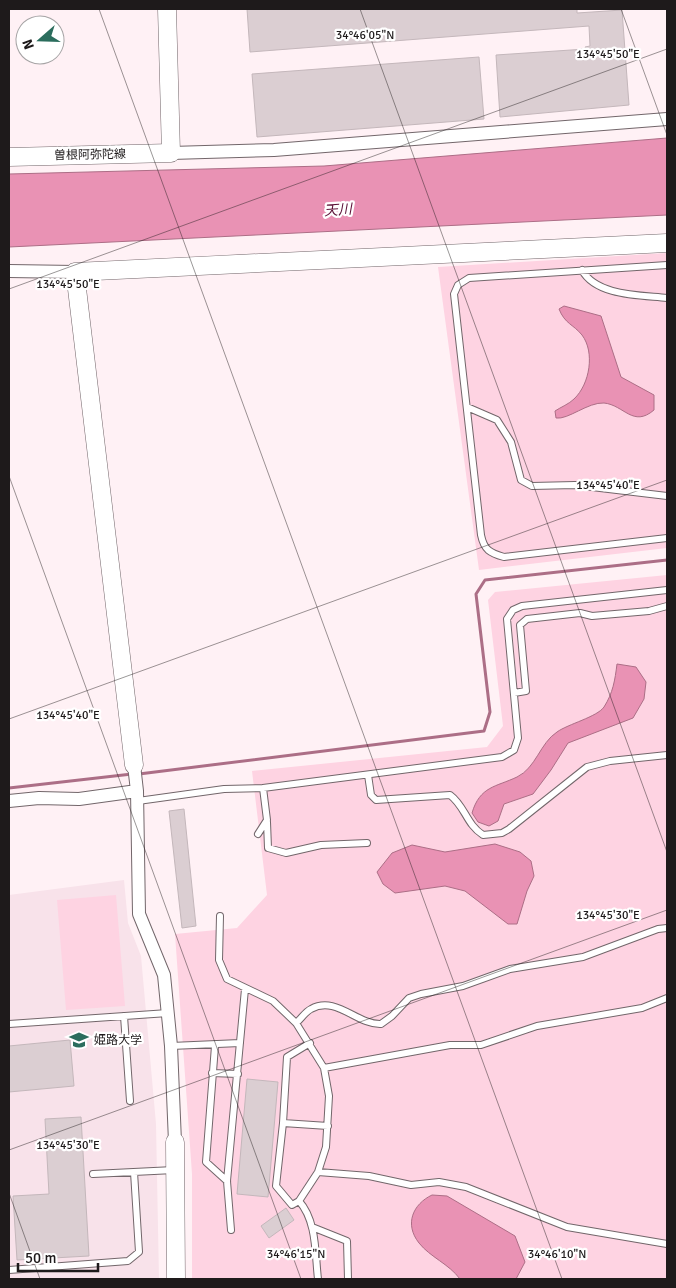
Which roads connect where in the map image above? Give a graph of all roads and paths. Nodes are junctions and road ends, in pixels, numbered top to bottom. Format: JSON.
{"nodes":[{"id":1,"x":166,"y":9,"type":"edge"},
{"id":2,"x":667,"y":119,"type":"edge"},
{"id":3,"x":171,"y":153,"type":"junction"},
{"id":4,"x":9,"y":157,"type":"edge"},
{"id":5,"x":667,"y":242,"type":"edge"},
{"id":6,"x":667,"y":266,"type":"edge"},
{"id":7,"x":582,"y":270,"type":"junction"},
{"id":8,"x":9,"y":271,"type":"edge"},
{"id":9,"x":75,"y":272,"type":"junction"},
{"id":10,"x":667,"y":298,"type":"edge"},
{"id":11,"x":467,"y":407,"type":"junction"},
{"id":12,"x":667,"y":496,"type":"edge"},
{"id":13,"x":667,"y":538,"type":"edge"},
{"id":14,"x":667,"y":590,"type":"edge"},
{"id":15,"x":667,"y":606,"type":"edge"},
{"id":16,"x":514,"y":694,"type":"junction"},
{"id":17,"x":667,"y":755,"type":"edge"},
{"id":18,"x":134,"y":765,"type":"joint"},
{"id":19,"x":368,"y":775,"type":"junction"},
{"id":20,"x":263,"y":788,"type":"junction"},
{"id":21,"x":138,"y":796,"type":"junction"},
{"id":22,"x":9,"y":801,"type":"edge"},
{"id":23,"x":267,"y":820,"type":"junction"},
{"id":24,"x":258,"y":834,"type":"dead end"},
{"id":25,"x":367,"y":843,"type":"dead end"},
{"id":26,"x":220,"y":916,"type":"dead end"},
{"id":27,"x":667,"y":928,"type":"edge"},
{"id":28,"x":245,"y":989,"type":"junction"},
{"id":29,"x":667,"y":998,"type":"edge"},
{"id":30,"x":168,"y":1013,"type":"junction"},
{"id":31,"x":124,"y":1016,"type":"junction"},
{"id":32,"x":296,"y":1023,"type":"junction"},
{"id":33,"x":9,"y":1024,"type":"edge"},
{"id":34,"x":240,"y":1043,"type":"junction"},
{"id":35,"x":310,"y":1043,"type":"junction"},
{"id":36,"x":171,"y":1046,"type":"junction"},
{"id":37,"x":215,"y":1046,"type":"junction"},
{"id":38,"x":324,"y":1068,"type":"junction"},
{"id":39,"x":212,"y":1073,"type":"junction"},
{"id":40,"x":238,"y":1074,"type":"junction"},
{"id":41,"x":130,"y":1101,"type":"dead end"},
{"id":42,"x":283,"y":1123,"type":"junction"},
{"id":43,"x":328,"y":1126,"type":"junction"},
{"id":44,"x":175,"y":1142,"type":"joint"},
{"id":45,"x":176,"y":1170,"type":"junction"},
{"id":46,"x":134,"y":1172,"type":"junction"},
{"id":47,"x":318,"y":1172,"type":"junction"},
{"id":48,"x":92,"y":1174,"type":"dead end"},
{"id":49,"x":227,"y":1181,"type":"junction"},
{"id":50,"x":299,"y":1201,"type":"junction"},
{"id":51,"x":312,"y":1227,"type":"junction"},
{"id":52,"x":231,"y":1230,"type":"dead end"},
{"id":53,"x":667,"y":1244,"type":"edge"},
{"id":54,"x":9,"y":1270,"type":"edge"},
{"id":55,"x":176,"y":1279,"type":"edge"},
{"id":56,"x":318,"y":1279,"type":"edge"},
{"id":57,"x":348,"y":1279,"type":"edge"}],
"edges":[{"from":1,"to":3,"type":"street"},
{"from":2,"to":3,"type":"street"},
{"from":3,"to":4,"type":"street","name":"曽根阿弥陀線"},
{"from":5,"to":9,"type":"street"},
{"from":6,"to":7,"type":"lane"},
{"from":7,"to":10,"type":"lane"},
{"from":7,"to":11,"type":"lane"},
{"from":8,"to":9,"type":"street"},
{"from":9,"to":18,"type":"street"},
{"from":11,"to":12,"type":"lane"},
{"from":11,"to":13,"type":"lane"},
{"from":14,"to":16,"type":"lane"},
{"from":15,"to":16,"type":"lane"},
{"from":16,"to":19,"type":"lane"},
{"from":17,"to":19,"type":"lane"},
{"from":18,"to":21,"type":"street"},
{"from":19,"to":20,"type":"lane"},
{"from":20,"to":21,"type":"lane"},
{"from":20,"to":23,"type":"lane"},
{"from":21,"to":22,"type":"street"},
{"from":21,"to":30,"type":"street"},
{"from":23,"to":24,"type":"lane"},
{"from":23,"to":25,"type":"lane"},
{"from":26,"to":28,"type":"lane"},
{"from":27,"to":32,"type":"lane"},
{"from":28,"to":32,"type":"lane"},
{"from":28,"to":34,"type":"lane"},
{"from":29,"to":38,"type":"lane"},
{"from":30,"to":31,"type":"lane"},
{"from":30,"to":36,"type":"street"},
{"from":31,"to":33,"type":"lane"},
{"from":31,"to":41,"type":"lane"},
{"from":32,"to":35,"type":"lane"},
{"from":34,"to":37,"type":"lane"},
{"from":34,"to":40,"type":"lane"},
{"from":35,"to":38,"type":"lane"},
{"from":35,"to":42,"type":"lane"},
{"from":36,"to":37,"type":"lane"},
{"from":36,"to":44,"type":"street"},
{"from":37,"to":39,"type":"lane"},
{"from":38,"to":43,"type":"lane"},
{"from":39,"to":40,"type":"lane"},
{"from":39,"to":49,"type":"lane"},
{"from":40,"to":49,"type":"lane"},
{"from":42,"to":43,"type":"lane"},
{"from":42,"to":50,"type":"lane"},
{"from":43,"to":47,"type":"lane"},
{"from":44,"to":45,"type":"street"},
{"from":45,"to":46,"type":"lane"},
{"from":45,"to":55,"type":"street"},
{"from":46,"to":48,"type":"lane"},
{"from":46,"to":54,"type":"lane"},
{"from":47,"to":50,"type":"lane"},
{"from":47,"to":53,"type":"lane"},
{"from":49,"to":52,"type":"lane"},
{"from":50,"to":51,"type":"lane"},
{"from":51,"to":56,"type":"lane"},
{"from":51,"to":57,"type":"lane"}]}
